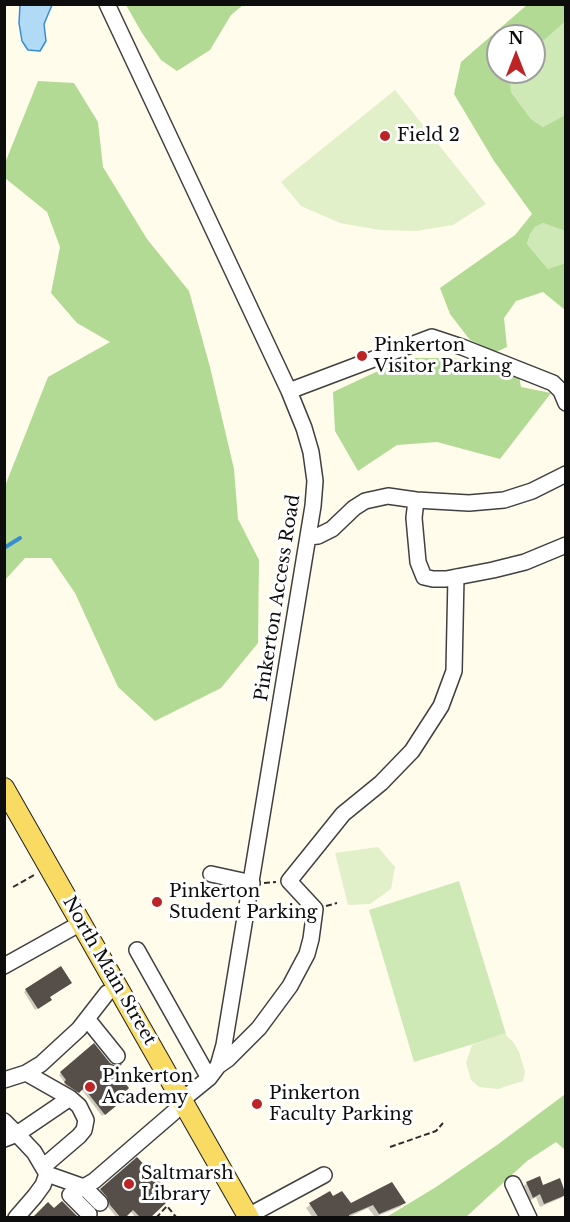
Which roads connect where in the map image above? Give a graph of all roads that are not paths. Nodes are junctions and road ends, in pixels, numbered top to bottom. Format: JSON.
{"nodes":[{"id":1,"x":106,"y":4,"type":"edge"},
{"id":2,"x":289,"y":391,"type":"junction"},
{"id":3,"x":566,"y":402,"type":"edge"},
{"id":4,"x":566,"y":474,"type":"edge"},
{"id":5,"x":416,"y":500,"type":"junction"},
{"id":6,"x":308,"y":537,"type":"junction"},
{"id":7,"x":566,"y":545,"type":"edge"},
{"id":8,"x":456,"y":577,"type":"junction"},
{"id":9,"x":4,"y":788,"type":"edge"},
{"id":10,"x":211,"y":874,"type":"dead end"},
{"id":11,"x":252,"y":883,"type":"junction"},
{"id":12,"x":81,"y":923,"type":"junction"},
{"id":13,"x":137,"y":950,"type":"dead end"},
{"id":14,"x":4,"y":966,"type":"edge"},
{"id":15,"x":107,"y":993,"type":"dead end"},
{"id":16,"x":88,"y":1020,"type":"junction"},
{"id":17,"x":117,"y":1056,"type":"dead end"},
{"id":18,"x":213,"y":1072,"type":"junction"},
{"id":19,"x":26,"y":1073,"type":"junction"},
{"id":20,"x":4,"y":1080,"type":"edge"},
{"id":21,"x":70,"y":1098,"type":"junction"},
{"id":22,"x":178,"y":1106,"type":"junction"},
{"id":23,"x":4,"y":1121,"type":"edge"},
{"id":24,"x":11,"y":1137,"type":"edge"},
{"id":25,"x":45,"y":1170,"type":"junction"},
{"id":26,"x":324,"y":1175,"type":"dead end"},
{"id":27,"x":513,"y":1184,"type":"dead end"},
{"id":28,"x":84,"y":1187,"type":"junction"},
{"id":29,"x":94,"y":1209,"type":"dead end"},
{"id":30,"x":246,"y":1217,"type":"edge"},
{"id":31,"x":16,"y":1218,"type":"edge"},
{"id":32,"x":528,"y":1218,"type":"edge"}],
"edges":[{"from":1,"to":2,"type":"street","name":"Pinkerton Access Road"},
{"from":2,"to":3,"type":"street"},
{"from":2,"to":6,"type":"street","name":"Pinkerton Access Road"},
{"from":4,"to":5,"type":"street"},
{"from":5,"to":6,"type":"street"},
{"from":5,"to":8,"type":"street"},
{"from":6,"to":11,"type":"street","name":"Pinkerton Access Road"},
{"from":7,"to":8,"type":"street"},
{"from":8,"to":18,"type":"street"},
{"from":9,"to":12,"type":"main road","name":"North Main Street"},
{"from":10,"to":11,"type":"street"},
{"from":11,"to":18,"type":"street","name":"Pinkerton Access Road"},
{"from":12,"to":14,"type":"street"},
{"from":12,"to":22,"type":"main road","name":"North Main Street"},
{"from":13,"to":18,"type":"street"},
{"from":15,"to":16,"type":"street"},
{"from":16,"to":17,"type":"street"},
{"from":16,"to":19,"type":"street"},
{"from":18,"to":22,"type":"street"},
{"from":19,"to":20,"type":"street"},
{"from":19,"to":21,"type":"street"},
{"from":21,"to":24,"type":"street"},
{"from":21,"to":25,"type":"street"},
{"from":22,"to":28,"type":"street"},
{"from":22,"to":30,"type":"main road","name":"North Main Street"},
{"from":23,"to":24,"type":"street"},
{"from":24,"to":25,"type":"street"},
{"from":25,"to":28,"type":"street"},
{"from":25,"to":31,"type":"street"},
{"from":26,"to":30,"type":"street"},
{"from":27,"to":32,"type":"street"},
{"from":28,"to":29,"type":"street"}]}
